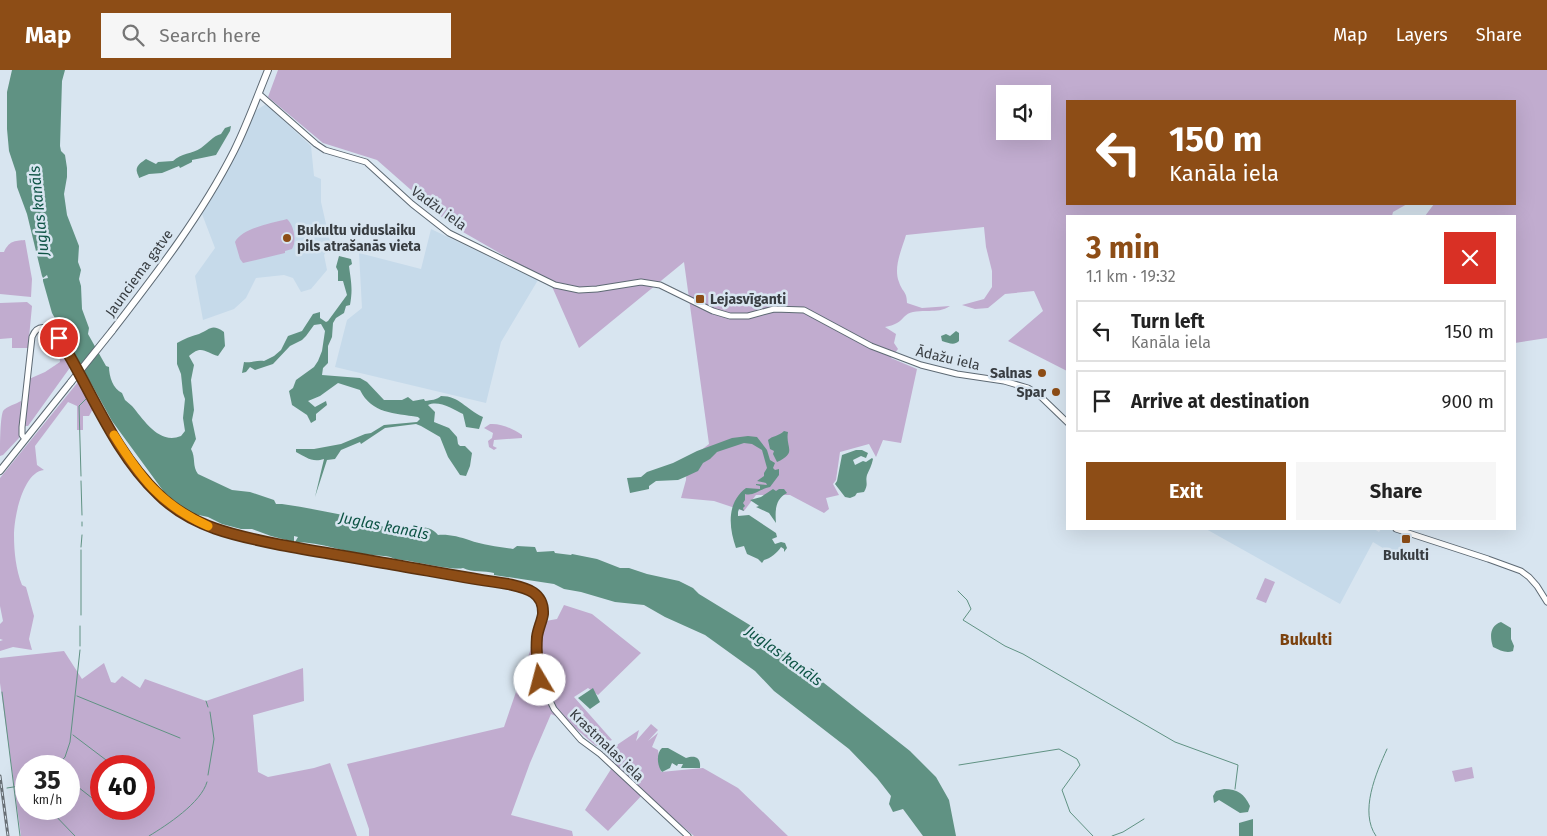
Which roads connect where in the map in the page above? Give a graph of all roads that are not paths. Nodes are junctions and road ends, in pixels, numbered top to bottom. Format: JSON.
{"nodes":[{"id":1,"x":268,"y":70,"type":"edge"},
{"id":2,"x":259,"y":94,"type":"junction"},
{"id":3,"x":660,"y":285,"type":"joint"},
{"id":4,"x":1066,"y":421,"type":"edge"},
{"id":5,"x":25,"y":439,"type":"junction"},
{"id":6,"x":0,"y":471,"type":"edge"},
{"id":7,"x":1399,"y":530,"type":"edge"},
{"id":8,"x":1547,"y":602,"type":"edge"},
{"id":9,"x":688,"y":836,"type":"edge"}],
"edges":[{"from":1,"to":2,"type":"main road","name":"Jaunciema gatve"},
{"from":2,"to":3,"type":"street","name":"Vadžu iela"},
{"from":2,"to":5,"type":"main road","name":"Jaunciema gatve","bridge":true},
{"from":3,"to":4,"type":"street","name":"Ādažu iela"},
{"from":5,"to":6,"type":"main road","name":"Jaunciema gatve"},
{"from":5,"to":9,"type":"street","name":"Krastmalas iela"},
{"from":7,"to":8,"type":"street"}]}
